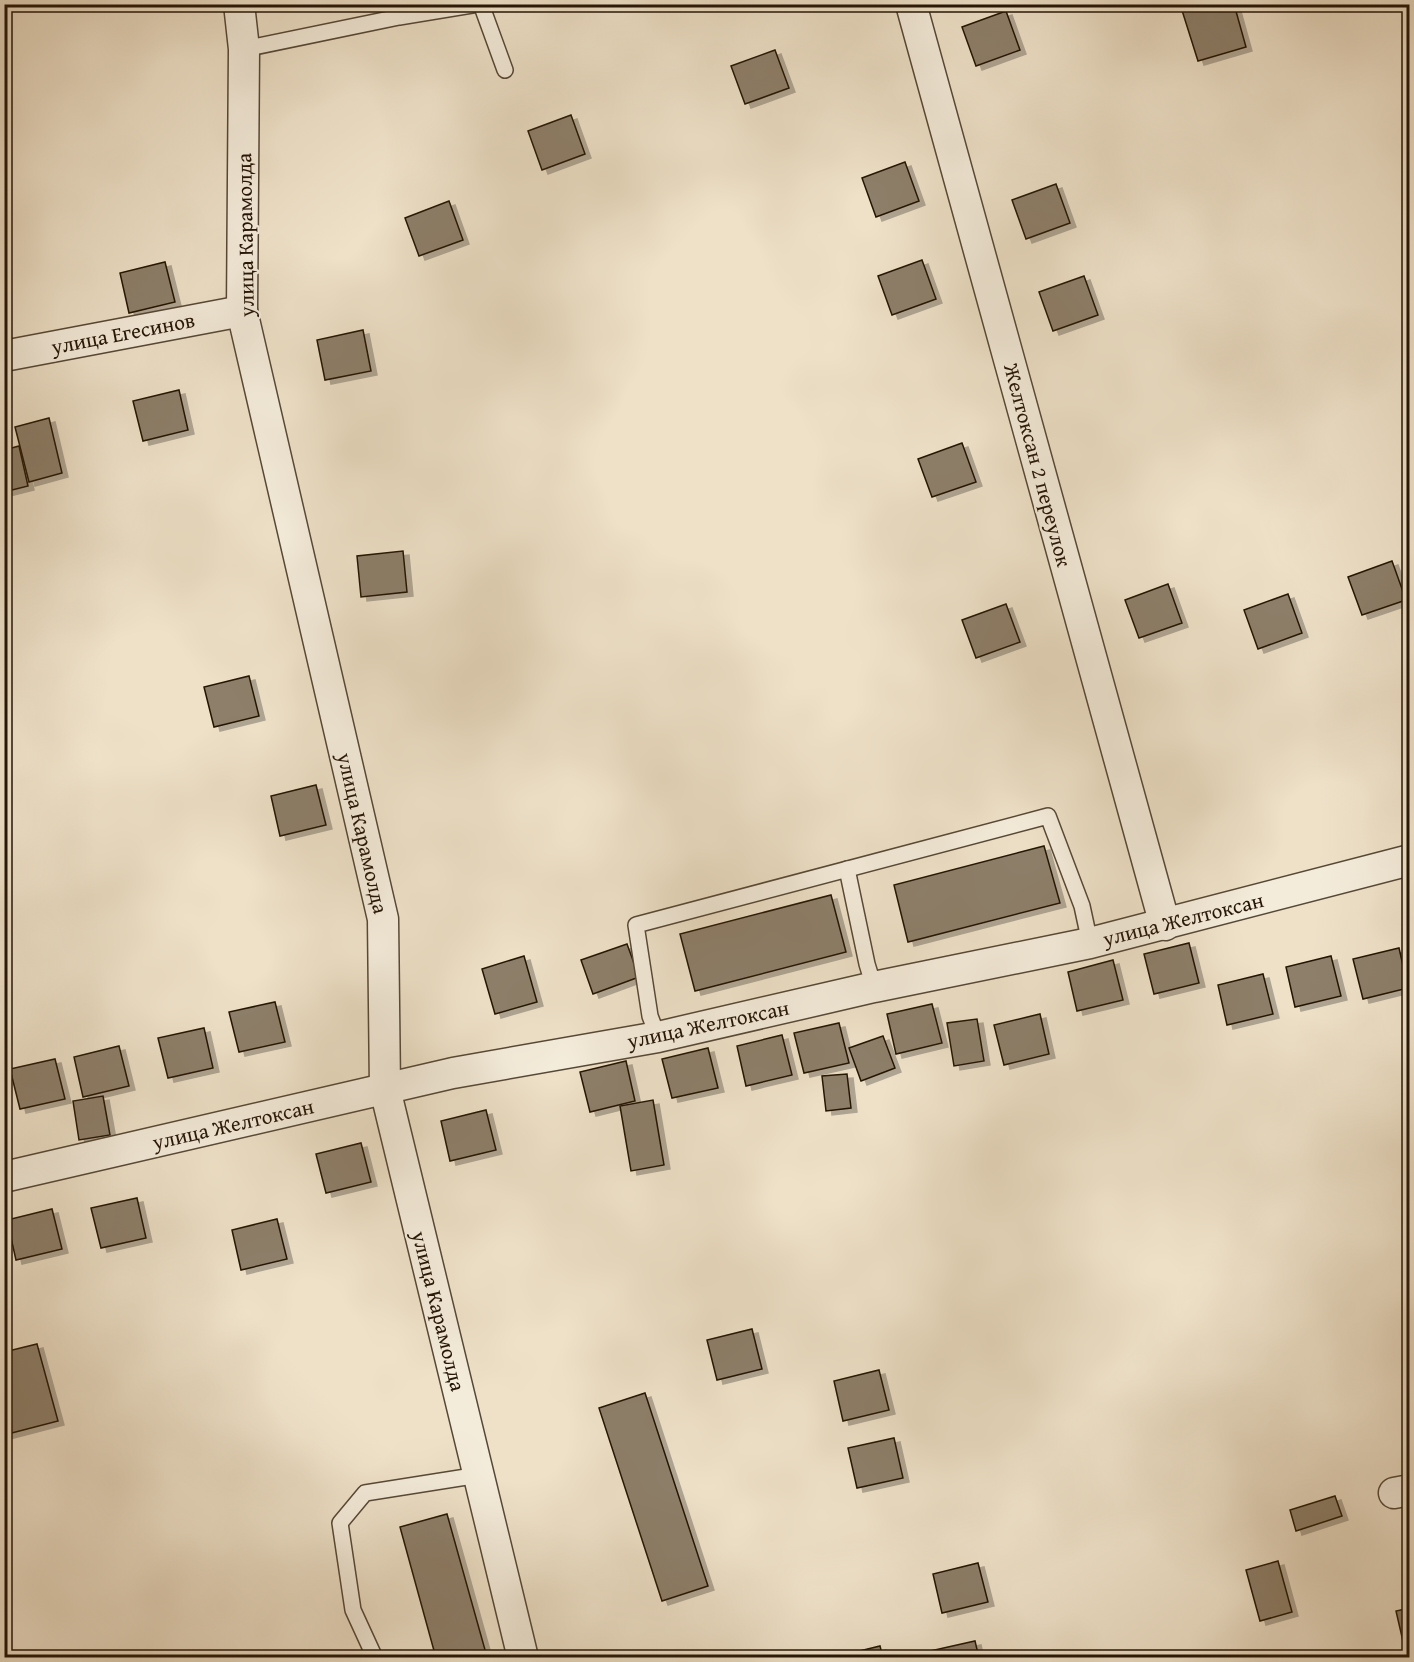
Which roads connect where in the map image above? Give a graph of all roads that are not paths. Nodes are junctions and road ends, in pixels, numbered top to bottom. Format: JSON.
{"nodes":[{"id":1,"x":238,"y":4,"type":"edge"},
{"id":2,"x":480,"y":4,"type":"edge"},
{"id":3,"x":911,"y":4,"type":"edge"},
{"id":4,"x":244,"y":49,"type":"junction"},
{"id":5,"x":505,"y":70,"type":"dead end"},
{"id":6,"x":242,"y":311,"type":"junction"},
{"id":7,"x":4,"y":356,"type":"edge"},
{"id":8,"x":1410,"y":860,"type":"edge"},
{"id":9,"x":847,"y":869,"type":"junction"},
{"id":10,"x":1165,"y":925,"type":"junction"},
{"id":11,"x":1090,"y":943,"type":"junction"},
{"id":12,"x":874,"y":987,"type":"junction"},
{"id":13,"x":658,"y":1036,"type":"junction"},
{"id":14,"x":385,"y":1089,"type":"junction"},
{"id":15,"x":4,"y":1177,"type":"edge"},
{"id":16,"x":479,"y":1475,"type":"junction"},
{"id":17,"x":375,"y":1658,"type":"edge"},
{"id":18,"x":523,"y":1658,"type":"edge"}],
"edges":[{"from":1,"to":4,"type":"street","name":"улица Карамолда"},
{"from":2,"to":4,"type":"lane"},
{"from":2,"to":5,"type":"lane"},
{"from":3,"to":10,"type":"street","name":"Желтоксан 2 переулок"},
{"from":4,"to":6,"type":"street","name":"улица Карамолда"},
{"from":6,"to":7,"type":"street","name":"улица Егесинов"},
{"from":6,"to":14,"type":"street","name":"улица Карамолда"},
{"from":8,"to":10,"type":"street","name":"улица Желтоксан"},
{"from":9,"to":11,"type":"lane"},
{"from":9,"to":12,"type":"lane"},
{"from":9,"to":13,"type":"lane"},
{"from":10,"to":11,"type":"street","name":"улица Желтоксан"},
{"from":11,"to":12,"type":"street","name":"улица Желтоксан"},
{"from":12,"to":13,"type":"street","name":"улица Желтоксан"},
{"from":13,"to":14,"type":"street","name":"улица Желтоксан"},
{"from":14,"to":15,"type":"street","name":"улица Желтоксан"},
{"from":14,"to":16,"type":"street","name":"улица Карамолда"},
{"from":16,"to":17,"type":"lane"},
{"from":16,"to":18,"type":"street","name":"улица Карамолда"}]}
